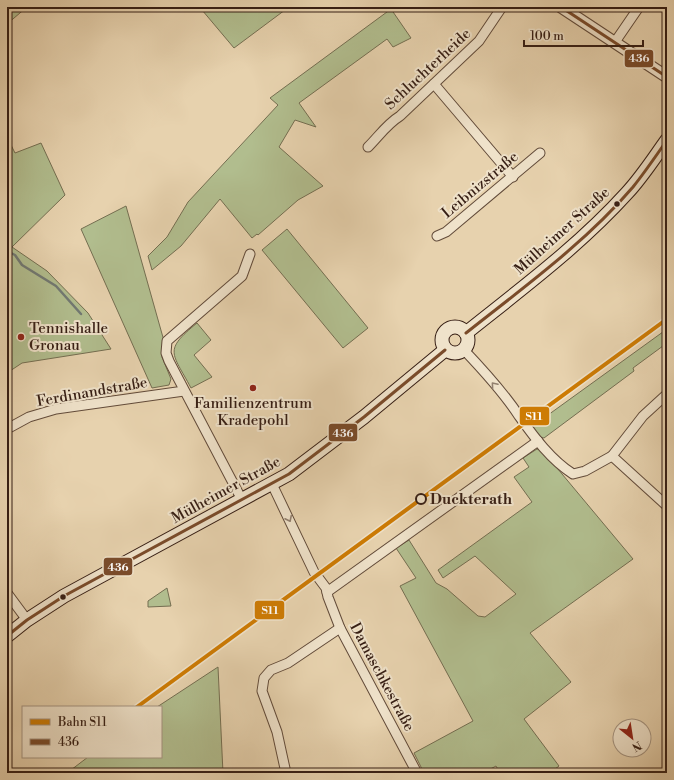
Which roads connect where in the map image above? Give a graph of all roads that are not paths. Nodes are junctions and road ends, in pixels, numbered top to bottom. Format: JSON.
{"nodes":[{"id":1,"x":502,"y":7,"type":"edge"},
{"id":2,"x":561,"y":7,"type":"edge"},
{"id":3,"x":639,"y":7,"type":"edge"},
{"id":4,"x":615,"y":42,"type":"junction"},
{"id":5,"x":667,"y":77,"type":"edge"},
{"id":6,"x":434,"y":84,"type":"junction"},
{"id":7,"x":667,"y":140,"type":"edge"},
{"id":8,"x":368,"y":147,"type":"dead end"},
{"id":9,"x":540,"y":153,"type":"dead end"},
{"id":10,"x":513,"y":177,"type":"junction"},
{"id":11,"x":437,"y":236,"type":"dead end"},
{"id":12,"x":250,"y":254,"type":"dead end"},
{"id":13,"x":466,"y":333,"type":"junction"},
{"id":14,"x":446,"y":350,"type":"junction"},
{"id":15,"x":464,"y":350,"type":"junction"},
{"id":16,"x":184,"y":390,"type":"junction"},
{"id":17,"x":667,"y":394,"type":"edge"},
{"id":18,"x":7,"y":429,"type":"edge"},
{"id":19,"x":538,"y":441,"type":"junction"},
{"id":20,"x":612,"y":456,"type":"junction"},
{"id":21,"x":272,"y":484,"type":"junction"},
{"id":22,"x":242,"y":500,"type":"junction"},
{"id":23,"x":667,"y":506,"type":"edge"},
{"id":24,"x":327,"y":592,"type":"junction"},
{"id":25,"x":7,"y":593,"type":"edge"},
{"id":26,"x":27,"y":620,"type":"junction"},
{"id":27,"x":340,"y":628,"type":"junction"},
{"id":28,"x":7,"y":636,"type":"edge"},
{"id":29,"x":286,"y":773,"type":"edge"},
{"id":30,"x":417,"y":773,"type":"edge"}],
"edges":[{"from":1,"to":6,"type":"street","name":"Schluchterheide"},
{"from":2,"to":4,"type":"street"},
{"from":3,"to":4,"type":"street"},
{"from":4,"to":5,"type":"street"},
{"from":6,"to":8,"type":"street","name":"Schluchterheide"},
{"from":6,"to":10,"type":"street"},
{"from":7,"to":13,"type":"main road","name":"Mülheimer Straße"},
{"from":9,"to":10,"type":"street","name":"Leibnizstraße"},
{"from":10,"to":11,"type":"street","name":"Leibnizstraße"},
{"from":12,"to":16,"type":"street"},
{"from":13,"to":14,"type":"main road"},
{"from":13,"to":15,"type":"main road"},
{"from":14,"to":15,"type":"main road"},
{"from":14,"to":21,"type":"main road","name":"Mülheimer Straße"},
{"from":19,"to":15,"type":"street","one_way":true},
{"from":16,"to":18,"type":"street","name":"Ferdinandstraße"},
{"from":16,"to":22,"type":"street"},
{"from":17,"to":20,"type":"street"},
{"from":19,"to":20,"type":"street"},
{"from":19,"to":24,"type":"street"},
{"from":20,"to":23,"type":"street"},
{"from":21,"to":22,"type":"main road","name":"Mülheimer Straße"},
{"from":21,"to":24,"type":"street","name":"Damaschkestraße","one_way":true},
{"from":22,"to":26,"type":"main road","name":"Mülheimer Straße"},
{"from":24,"to":27,"type":"street","name":"Damaschkestraße"},
{"from":25,"to":26,"type":"street"},
{"from":26,"to":28,"type":"main road","name":"Mülheimer Straße"},
{"from":27,"to":29,"type":"street"},
{"from":27,"to":30,"type":"street","name":"Damaschkestraße"}]}
